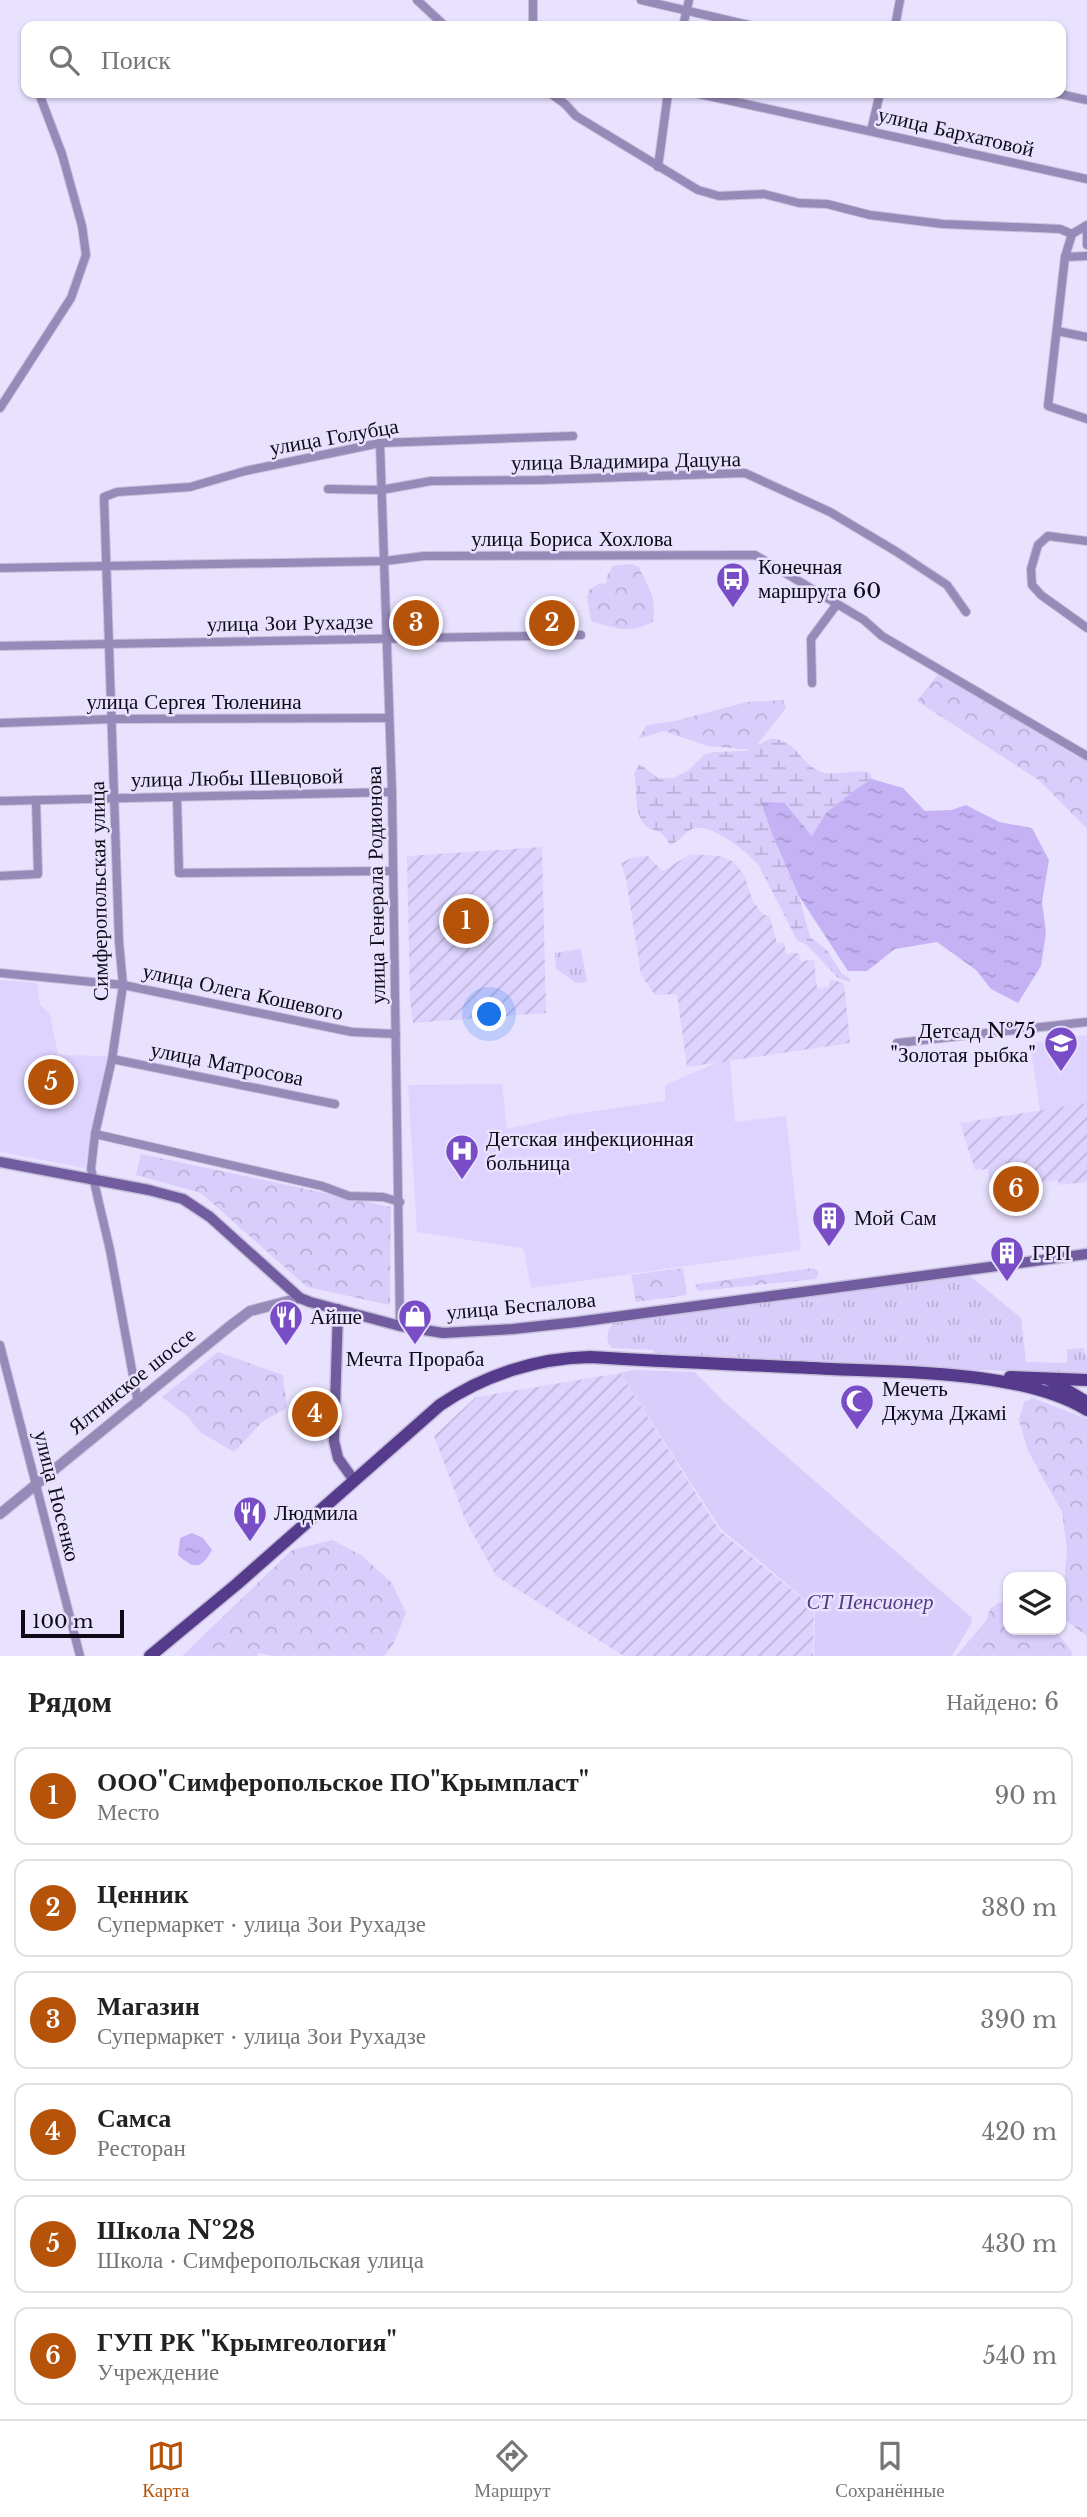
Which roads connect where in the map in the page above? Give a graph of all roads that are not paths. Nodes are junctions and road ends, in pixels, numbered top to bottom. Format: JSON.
{"nodes":[{"id":1,"x":417,"y":0,"type":"edge"},
{"id":2,"x":533,"y":0,"type":"edge"},
{"id":3,"x":641,"y":0,"type":"edge"},
{"id":4,"x":690,"y":0,"type":"edge"},
{"id":5,"x":900,"y":0,"type":"edge"},
{"id":6,"x":686,"y":11,"type":"junction"},
{"id":7,"x":440,"y":21,"type":"edge"},
{"id":8,"x":533,"y":21,"type":"edge"},
{"id":9,"x":684,"y":21,"type":"edge"},
{"id":10,"x":730,"y":21,"type":"edge"},
{"id":11,"x":896,"y":21,"type":"edge"},
{"id":12,"x":1066,"y":95,"type":"edge"},
{"id":13,"x":41,"y":98,"type":"edge"},
{"id":14,"x":557,"y":98,"type":"edge"},
{"id":15,"x":667,"y":98,"type":"edge"},
{"id":16,"x":718,"y":98,"type":"edge"},
{"id":17,"x":879,"y":98,"type":"edge"},
{"id":18,"x":1087,"y":100,"type":"edge"},
{"id":19,"x":872,"y":131,"type":"junction"},
{"id":20,"x":658,"y":166,"type":"junction"},
{"id":21,"x":1087,"y":180,"type":"edge"},
{"id":22,"x":1087,"y":226,"type":"edge"},
{"id":23,"x":1072,"y":234,"type":"junction"},
{"id":24,"x":1087,"y":245,"type":"edge"},
{"id":25,"x":1087,"y":256,"type":"edge"},
{"id":26,"x":1065,"y":257,"type":"junction"},
{"id":27,"x":1057,"y":331,"type":"junction"},
{"id":28,"x":1087,"y":337,"type":"edge"},
{"id":29,"x":0,"y":408,"type":"edge"},
{"id":30,"x":1087,"y":419,"type":"edge"},
{"id":31,"x":573,"y":436,"type":"dead end"},
{"id":32,"x":380,"y":443,"type":"junction"},
{"id":33,"x":328,"y":489,"type":"dead end"},
{"id":34,"x":382,"y":490,"type":"junction"},
{"id":35,"x":104,"y":497,"type":"joint"},
{"id":36,"x":1087,"y":541,"type":"edge"},
{"id":37,"x":385,"y":561,"type":"junction"},
{"id":38,"x":106,"y":566,"type":"junction"},
{"id":39,"x":0,"y":568,"type":"edge"},
{"id":40,"x":837,"y":604,"type":"junction"},
{"id":41,"x":966,"y":612,"type":"dead end"},
{"id":42,"x":1087,"y":628,"type":"edge"},
{"id":43,"x":581,"y":635,"type":"dead end"},
{"id":44,"x":387,"y":639,"type":"junction"},
{"id":45,"x":109,"y":645,"type":"junction"},
{"id":46,"x":0,"y":646,"type":"edge"},
{"id":47,"x":813,"y":683,"type":"dead end"},
{"id":48,"x":389,"y":718,"type":"junction"},
{"id":49,"x":112,"y":719,"type":"junction"},
{"id":50,"x":0,"y":723,"type":"edge"},
{"id":51,"x":1087,"y":756,"type":"edge"},
{"id":52,"x":391,"y":792,"type":"junction"},
{"id":53,"x":115,"y":798,"type":"junction"},
{"id":54,"x":177,"y":798,"type":"junction"},
{"id":55,"x":36,"y":800,"type":"junction"},
{"id":56,"x":0,"y":801,"type":"edge"},
{"id":57,"x":393,"y":871,"type":"junction"},
{"id":58,"x":0,"y":876,"type":"edge"},
{"id":59,"x":0,"y":972,"type":"edge"},
{"id":60,"x":123,"y":985,"type":"junction"},
{"id":61,"x":1087,"y":1022,"type":"edge"},
{"id":62,"x":396,"y":1034,"type":"junction"},
{"id":63,"x":897,"y":1043,"type":"dead end"},
{"id":64,"x":112,"y":1059,"type":"junction"},
{"id":65,"x":335,"y":1104,"type":"dead end"},
{"id":66,"x":95,"y":1134,"type":"junction"},
{"id":67,"x":0,"y":1162,"type":"edge"},
{"id":68,"x":95,"y":1180,"type":"junction"},
{"id":69,"x":400,"y":1202,"type":"junction"},
{"id":70,"x":1087,"y":1254,"type":"edge"},
{"id":71,"x":286,"y":1286,"type":"junction"},
{"id":72,"x":300,"y":1298,"type":"junction"},
{"id":73,"x":279,"y":1304,"type":"junction"},
{"id":74,"x":338,"y":1308,"type":"junction"},
{"id":75,"x":400,"y":1326,"type":"junction"},
{"id":76,"x":0,"y":1345,"type":"edge"},
{"id":77,"x":944,"y":1375,"type":"junction"},
{"id":78,"x":1044,"y":1377,"type":"junction"},
{"id":79,"x":1003,"y":1382,"type":"junction"},
{"id":80,"x":1087,"y":1382,"type":"edge"},
{"id":81,"x":1057,"y":1384,"type":"junction"},
{"id":82,"x":1087,"y":1402,"type":"edge"},
{"id":83,"x":138,"y":1403,"type":"junction"},
{"id":84,"x":1087,"y":1410,"type":"edge"},
{"id":85,"x":353,"y":1479,"type":"junction"},
{"id":86,"x":35,"y":1485,"type":"junction"},
{"id":87,"x":0,"y":1514,"type":"edge"},
{"id":88,"x":80,"y":1656,"type":"edge"},
{"id":89,"x":150,"y":1656,"type":"edge"}],
"edges":[{"from":1,"to":7,"type":"street"},
{"from":2,"to":8,"type":"street"},
{"from":3,"to":6,"type":"street"},
{"from":4,"to":6,"type":"street"},
{"from":5,"to":11,"type":"street"},
{"from":6,"to":9,"type":"street"},
{"from":6,"to":10,"type":"street"},
{"from":12,"to":18,"type":"street"},
{"from":13,"to":29,"type":"street"},
{"from":14,"to":20,"type":"street"},
{"from":15,"to":20,"type":"street"},
{"from":16,"to":19,"type":"street","name":"улица Бархатовой"},
{"from":17,"to":19,"type":"street"},
{"from":19,"to":21,"type":"street","name":"улица Бархатовой"},
{"from":20,"to":23,"type":"street"},
{"from":22,"to":23,"type":"street"},
{"from":22,"to":24,"type":"street"},
{"from":23,"to":26,"type":"street"},
{"from":25,"to":26,"type":"street"},
{"from":26,"to":27,"type":"street"},
{"from":27,"to":28,"type":"street"},
{"from":27,"to":30,"type":"street"},
{"from":31,"to":32,"type":"street","name":"улица Голубца"},
{"from":32,"to":34,"type":"street","name":"улица Генерала Родионова"},
{"from":32,"to":35,"type":"street","name":"улица Голубца"},
{"from":33,"to":34,"type":"street","name":"улица Владимира Дацуна"},
{"from":34,"to":37,"type":"street","name":"улица Генерала Родионова"},
{"from":34,"to":41,"type":"street","name":"улица Владимира Дацуна"},
{"from":35,"to":38,"type":"street","name":"Симферопольская улица"},
{"from":36,"to":42,"type":"street"},
{"from":37,"to":38,"type":"street","name":"улица Бориса Хохлова"},
{"from":37,"to":40,"type":"street","name":"улица Бориса Хохлова"},
{"from":37,"to":44,"type":"street","name":"улица Генерала Родионова"},
{"from":38,"to":39,"type":"street","name":"улица Бориса Хохлова"},
{"from":38,"to":45,"type":"street","name":"Симферопольская улица"},
{"from":40,"to":47,"type":"street"},
{"from":40,"to":51,"type":"street","name":"улица Бориса Хохлова"},
{"from":43,"to":44,"type":"street","name":"улица Зои Рухадзе"},
{"from":44,"to":45,"type":"street","name":"улица Зои Рухадзе"},
{"from":44,"to":48,"type":"street","name":"улица Генерала Родионова"},
{"from":45,"to":46,"type":"street","name":"улица Зои Рухадзе"},
{"from":45,"to":49,"type":"street","name":"Симферопольская улица"},
{"from":48,"to":49,"type":"street","name":"улица Сергея Тюленина"},
{"from":48,"to":52,"type":"street","name":"улица Генерала Родионова"},
{"from":49,"to":50,"type":"street","name":"улица Сергея Тюленина"},
{"from":49,"to":53,"type":"street","name":"Симферопольская улица"},
{"from":52,"to":54,"type":"street","name":"улица Любы Шевцовой"},
{"from":52,"to":57,"type":"street","name":"улица Генерала Родионова"},
{"from":53,"to":54,"type":"street","name":"улица Любы Шевцовой"},
{"from":53,"to":55,"type":"street","name":"улица Любы Шевцовой"},
{"from":53,"to":60,"type":"street","name":"Симферопольская улица"},
{"from":54,"to":57,"type":"street"},
{"from":55,"to":56,"type":"street","name":"улица Любы Шевцовой"},
{"from":55,"to":58,"type":"street"},
{"from":57,"to":62,"type":"street","name":"улица Генерала Родионова"},
{"from":59,"to":60,"type":"street","name":"улица Олега Кошевого"},
{"from":60,"to":62,"type":"street","name":"улица Олега Кошевого"},
{"from":60,"to":64,"type":"street","name":"Симферопольская улица"},
{"from":61,"to":63,"type":"street"},
{"from":62,"to":69,"type":"street","name":"улица Генерала Родионова"},
{"from":64,"to":65,"type":"street","name":"улица Матросова"},
{"from":64,"to":66,"type":"street","name":"Симферопольская улица"},
{"from":66,"to":68,"type":"street","name":"Симферопольская улица"},
{"from":66,"to":69,"type":"street"},
{"from":67,"to":68,"type":"main road","name":"улица Беспалова"},
{"from":68,"to":71,"type":"main road","name":"улица Беспалова"},
{"from":68,"to":83,"type":"street","name":"Симферопольская улица"},
{"from":69,"to":75,"type":"street","name":"улица Генерала Родионова"},
{"from":70,"to":75,"type":"main road","name":"улица Беспалова"},
{"from":71,"to":72,"type":"main road","name":"улица Беспалова"},
{"from":71,"to":73,"type":"street"},
{"from":72,"to":73,"type":"street","name":"Ялтинское шоссе"},
{"from":72,"to":74,"type":"main road","name":"улица Беспалова"},
{"from":73,"to":83,"type":"street","name":"Ялтинское шоссе"},
{"from":74,"to":75,"type":"main road","name":"улица Беспалова"},
{"from":74,"to":85,"type":"main road"},
{"from":76,"to":86,"type":"street","name":"улица Носенко"},
{"from":77,"to":78,"type":"main road"},
{"from":77,"to":79,"type":"main road"},
{"from":77,"to":85,"type":"main road"},
{"from":78,"to":80,"type":"main road"},
{"from":78,"to":81,"type":"main road"},
{"from":79,"to":81,"type":"main road"},
{"from":79,"to":84,"type":"main road"},
{"from":80,"to":81,"type":"main road"},
{"from":81,"to":82,"type":"main road"},
{"from":83,"to":86,"type":"street","name":"Ялтинское шоссе"},
{"from":85,"to":89,"type":"main road"},
{"from":86,"to":87,"type":"street","name":"Ялтинское шоссе"},
{"from":86,"to":88,"type":"street","name":"улица Носенко"}]}
